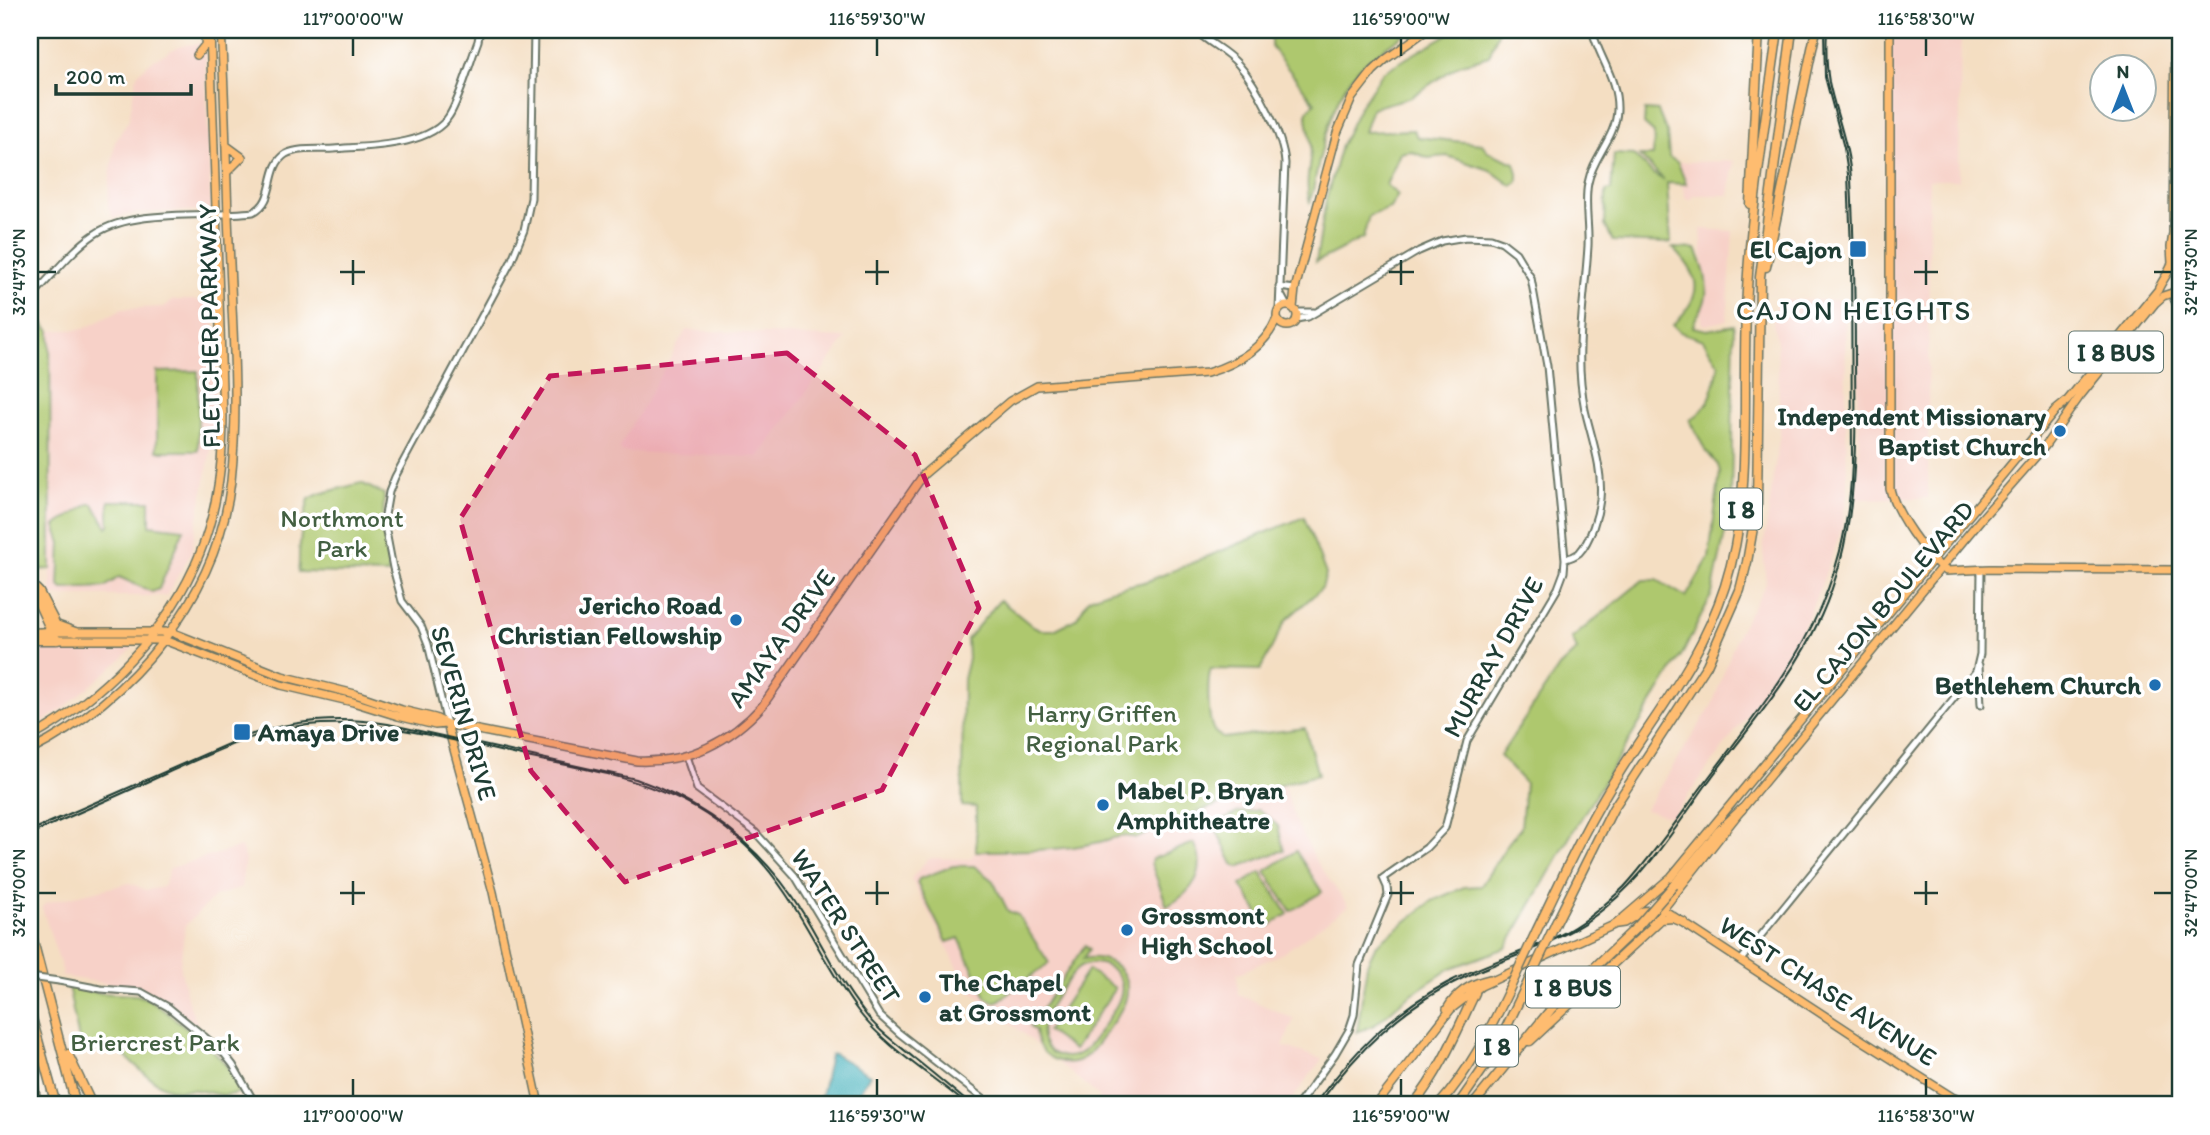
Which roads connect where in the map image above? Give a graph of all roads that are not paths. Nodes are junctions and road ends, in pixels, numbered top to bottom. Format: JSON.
{"nodes":[{"id":1,"x":208,"y":30,"type":"edge"},
{"id":2,"x":221,"y":30,"type":"edge"},
{"id":3,"x":480,"y":30,"type":"edge"},
{"id":4,"x":534,"y":30,"type":"edge"},
{"id":5,"x":1195,"y":30,"type":"edge"},
{"id":6,"x":1427,"y":30,"type":"edge"},
{"id":7,"x":1592,"y":30,"type":"edge"},
{"id":8,"x":1759,"y":30,"type":"edge"},
{"id":9,"x":1816,"y":30,"type":"edge"},
{"id":10,"x":1890,"y":30,"type":"edge"},
{"id":11,"x":2175,"y":30,"type":"edge"},
{"id":12,"x":1777,"y":33,"type":"edge"},
{"id":13,"x":1792,"y":33,"type":"edge"},
{"id":14,"x":197,"y":54,"type":"dead end"},
{"id":15,"x":227,"y":146,"type":"junction"},
{"id":16,"x":227,"y":172,"type":"junction"},
{"id":17,"x":218,"y":215,"type":"junction"},
{"id":18,"x":228,"y":215,"type":"junction"},
{"id":19,"x":2173,"y":233,"type":"junction"},
{"id":20,"x":1749,"y":249,"type":"junction"},
{"id":21,"x":2180,"y":258,"type":"edge"},
{"id":22,"x":2172,"y":263,"type":"junction"},
{"id":23,"x":2160,"y":286,"type":"junction"},
{"id":24,"x":2179,"y":287,"type":"edge"},
{"id":25,"x":1295,"y":289,"type":"junction"},
{"id":26,"x":1280,"y":290,"type":"junction"},
{"id":27,"x":2169,"y":294,"type":"junction"},
{"id":28,"x":30,"y":298,"type":"edge"},
{"id":29,"x":1758,"y":304,"type":"junction"},
{"id":30,"x":1292,"y":310,"type":"junction"},
{"id":31,"x":2180,"y":311,"type":"edge"},
{"id":32,"x":1278,"y":314,"type":"junction"},
{"id":33,"x":1286,"y":325,"type":"junction"},
{"id":34,"x":1264,"y":338,"type":"junction"},
{"id":35,"x":2180,"y":355,"type":"edge"},
{"id":36,"x":2180,"y":491,"type":"edge"},
{"id":37,"x":2180,"y":503,"type":"edge"},
{"id":38,"x":1565,"y":559,"type":"junction"},
{"id":39,"x":1933,"y":560,"type":"junction"},
{"id":40,"x":1941,"y":567,"type":"junction"},
{"id":41,"x":1981,"y":569,"type":"junction"},
{"id":42,"x":2180,"y":570,"type":"edge"},
{"id":43,"x":30,"y":583,"type":"edge"},
{"id":44,"x":30,"y":590,"type":"edge"},
{"id":45,"x":155,"y":631,"type":"junction"},
{"id":46,"x":30,"y":632,"type":"edge"},
{"id":47,"x":51,"y":632,"type":"junction"},
{"id":48,"x":75,"y":632,"type":"junction"},
{"id":49,"x":171,"y":632,"type":"junction"},
{"id":50,"x":148,"y":639,"type":"junction"},
{"id":51,"x":30,"y":640,"type":"edge"},
{"id":52,"x":57,"y":640,"type":"junction"},
{"id":53,"x":164,"y":640,"type":"junction"},
{"id":54,"x":1979,"y":665,"type":"junction"},
{"id":55,"x":1981,"y":705,"type":"dead end"},
{"id":56,"x":447,"y":724,"type":"junction"},
{"id":57,"x":30,"y":738,"type":"edge"},
{"id":58,"x":30,"y":751,"type":"edge"},
{"id":59,"x":686,"y":756,"type":"junction"},
{"id":60,"x":1742,"y":809,"type":"junction"},
{"id":61,"x":1671,"y":883,"type":"junction"},
{"id":62,"x":1639,"y":905,"type":"junction"},
{"id":63,"x":1663,"y":909,"type":"junction"},
{"id":64,"x":1683,"y":922,"type":"junction"},
{"id":65,"x":1616,"y":924,"type":"junction"},
{"id":66,"x":30,"y":929,"type":"edge"},
{"id":67,"x":1642,"y":935,"type":"junction"},
{"id":68,"x":1741,"y":960,"type":"junction"},
{"id":69,"x":30,"y":977,"type":"edge"},
{"id":70,"x":1498,"y":978,"type":"junction"},
{"id":71,"x":1475,"y":993,"type":"junction"},
{"id":72,"x":30,"y":1011,"type":"edge"},
{"id":73,"x":53,"y":1016,"type":"junction"},
{"id":74,"x":1441,"y":1020,"type":"junction"},
{"id":75,"x":1515,"y":1054,"type":"junction"},
{"id":76,"x":30,"y":1064,"type":"edge"},
{"id":77,"x":37,"y":1105,"type":"edge"},
{"id":78,"x":56,"y":1105,"type":"edge"},
{"id":79,"x":76,"y":1105,"type":"edge"},
{"id":80,"x":91,"y":1105,"type":"edge"},
{"id":81,"x":256,"y":1105,"type":"edge"},
{"id":82,"x":539,"y":1105,"type":"edge"},
{"id":83,"x":991,"y":1105,"type":"edge"},
{"id":84,"x":1298,"y":1105,"type":"edge"},
{"id":85,"x":1377,"y":1105,"type":"edge"},
{"id":86,"x":1413,"y":1105,"type":"edge"},
{"id":87,"x":1439,"y":1105,"type":"edge"},
{"id":88,"x":1458,"y":1105,"type":"edge"},
{"id":89,"x":1473,"y":1105,"type":"edge"},
{"id":90,"x":1971,"y":1105,"type":"edge"}],
"edges":[{"from":1,"to":14,"type":"main road"},
{"from":1,"to":17,"type":"main road","name":"FLETCHER PARKWAY"},
{"from":2,"to":15,"type":"main road","name":"FLETCHER PARKWAY"},
{"from":3,"to":18,"type":"street"},
{"from":4,"to":56,"type":"street","name":"SEVERIN DRIVE"},
{"from":5,"to":26,"type":"street"},
{"from":6,"to":25,"type":"main road"},
{"from":7,"to":38,"type":"street"},
{"from":8,"to":20,"type":"highway"},
{"from":9,"to":29,"type":"highway"},
{"from":10,"to":39,"type":"main road"},
{"from":11,"to":19,"type":"main road"},
{"from":12,"to":20,"type":"highway","number":"I 8"},
{"from":13,"to":29,"type":"highway","number":"I 8"},
{"from":15,"to":16,"type":"main road","name":"FLETCHER PARKWAY"},
{"from":15,"to":16,"type":"main road"},
{"from":16,"to":18,"type":"main road","name":"FLETCHER PARKWAY"},
{"from":17,"to":18,"type":"street"},
{"from":17,"to":28,"type":"street"},
{"from":17,"to":45,"type":"main road","name":"FLETCHER PARKWAY"},
{"from":18,"to":49,"type":"main road","name":"FLETCHER PARKWAY"},
{"from":19,"to":21,"type":"main road"},
{"from":19,"to":22,"type":"main road"},
{"from":20,"to":87,"type":"highway","number":"I 8","bridge":true},
{"from":21,"to":22,"type":"main road"},
{"from":22,"to":23,"type":"main road","number":"I 8 BUS"},
{"from":23,"to":27,"type":"main road","number":"I 8 BUS"},
{"from":23,"to":39,"type":"main road","name":"EL CAJON BOULEVARD","number":"I 8 BUS"},
{"from":24,"to":27,"type":"main road","number":"I 8 BUS"},
{"from":25,"to":26,"type":"street"},
{"from":25,"to":30,"type":"main road"},
{"from":26,"to":30,"type":"street"},
{"from":26,"to":32,"type":"street"},
{"from":27,"to":31,"type":"street"},
{"from":27,"to":40,"type":"main road","name":"EL CAJON BOULEVARD","number":"I 8 BUS"},
{"from":29,"to":88,"type":"highway","number":"I 8","bridge":true},
{"from":30,"to":32,"type":"main road"},
{"from":30,"to":33,"type":"main road"},
{"from":30,"to":38,"type":"street","name":"MURRAY DRIVE"},
{"from":31,"to":35,"type":"street"},
{"from":32,"to":33,"type":"main road"},
{"from":32,"to":34,"type":"main road"},
{"from":33,"to":34,"type":"main road"},
{"from":34,"to":59,"type":"main road","name":"AMAYA DRIVE"},
{"from":36,"to":37,"type":"street"},
{"from":38,"to":84,"type":"street","name":"MURRAY DRIVE"},
{"from":39,"to":40,"type":"main road"},
{"from":39,"to":61,"type":"main road","name":"EL CAJON BOULEVARD","number":"I 8 BUS"},
{"from":40,"to":41,"type":"main road"},
{"from":40,"to":60,"type":"main road","name":"EL CAJON BOULEVARD","number":"I 8 BUS"},
{"from":41,"to":42,"type":"main road"},
{"from":41,"to":54,"type":"street"},
{"from":43,"to":48,"type":"highway"},
{"from":44,"to":47,"type":"highway"},
{"from":45,"to":48,"type":"main road","name":"AMAYA DRIVE"},
{"from":45,"to":49,"type":"main road","name":"AMAYA DRIVE"},
{"from":45,"to":50,"type":"main road","name":"FLETCHER PARKWAY"},
{"from":46,"to":47,"type":"highway"},
{"from":47,"to":48,"type":"main road","name":"AMAYA DRIVE"},
{"from":47,"to":52,"type":"highway"},
{"from":49,"to":53,"type":"main road","name":"FLETCHER PARKWAY"},
{"from":49,"to":56,"type":"main road","name":"AMAYA DRIVE"},
{"from":50,"to":52,"type":"main road","name":"AMAYA DRIVE"},
{"from":50,"to":53,"type":"main road","name":"AMAYA DRIVE"},
{"from":50,"to":57,"type":"main road","name":"FLETCHER PARKWAY"},
{"from":51,"to":52,"type":"highway"},
{"from":53,"to":56,"type":"main road","name":"AMAYA DRIVE"},
{"from":53,"to":58,"type":"main road","name":"FLETCHER PARKWAY"},
{"from":54,"to":55,"type":"street"},
{"from":54,"to":68,"type":"street"},
{"from":56,"to":59,"type":"main road","name":"AMAYA DRIVE"},
{"from":56,"to":82,"type":"main road","name":"SEVERIN DRIVE"},
{"from":59,"to":83,"type":"street","name":"WATER STREET"},
{"from":60,"to":61,"type":"highway","number":"I 8 BUS"},
{"from":60,"to":63,"type":"main road","name":"EL CAJON BOULEVARD"},
{"from":61,"to":62,"type":"main road","name":"EL CAJON BOULEVARD","number":"I 8 BUS"},
{"from":61,"to":63,"type":"main road"},
{"from":61,"to":75,"type":"highway","number":"I 8 BUS","bridge":true},
{"from":62,"to":63,"type":"main road"},
{"from":62,"to":65,"type":"main road","name":"EL CAJON BOULEVARD","number":"I 8 BUS"},
{"from":63,"to":64,"type":"main road","name":"WEST CHASE AVENUE"},
{"from":63,"to":65,"type":"main road","name":"EL CAJON BOULEVARD"},
{"from":63,"to":67,"type":"highway"},
{"from":64,"to":67,"type":"highway"},
{"from":64,"to":68,"type":"main road","name":"WEST CHASE AVENUE"},
{"from":65,"to":70,"type":"main road","name":"EL CAJON BOULEVARD","number":"I 8 BUS"},
{"from":66,"to":73,"type":"highway"},
{"from":67,"to":75,"type":"highway"},
{"from":68,"to":90,"type":"main road","name":"WEST CHASE AVENUE"},
{"from":69,"to":81,"type":"street","bridge":true},
{"from":70,"to":71,"type":"main road","name":"EL CAJON BOULEVARD","number":"I 8 BUS"},
{"from":70,"to":74,"type":"main road","name":"EL CAJON BOULEVARD"},
{"from":71,"to":74,"type":"main road","name":"EL CAJON BOULEVARD"},
{"from":71,"to":86,"type":"highway"},
{"from":72,"to":78,"type":"highway"},
{"from":73,"to":79,"type":"highway"},
{"from":73,"to":80,"type":"highway"},
{"from":74,"to":85,"type":"main road","name":"EL CAJON BOULEVARD"},
{"from":75,"to":89,"type":"highway","number":"I 8 BUS"},
{"from":76,"to":77,"type":"highway"}]}
